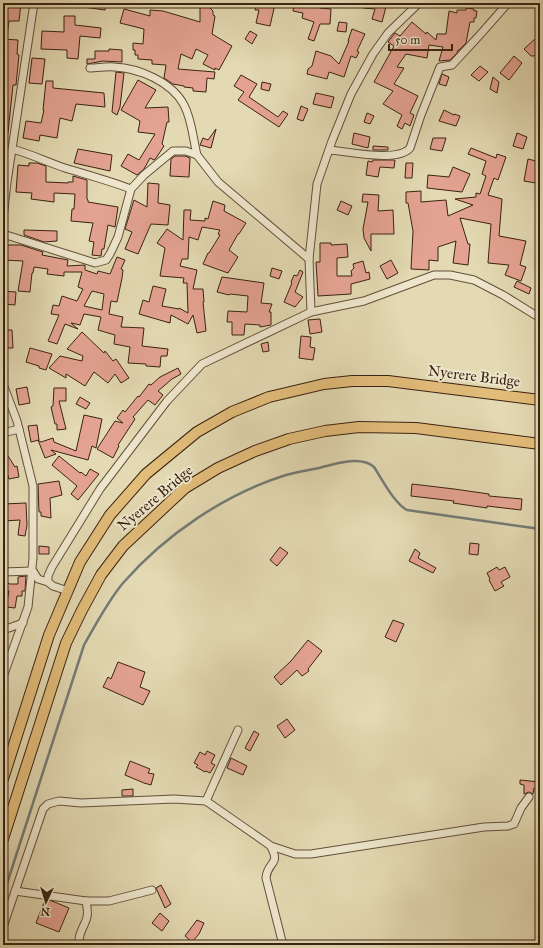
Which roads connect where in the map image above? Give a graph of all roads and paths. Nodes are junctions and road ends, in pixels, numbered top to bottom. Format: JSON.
{"nodes":[{"id":1,"x":34,"y":3,"type":"edge"},
{"id":2,"x":419,"y":3,"type":"edge"},
{"id":3,"x":508,"y":3,"type":"edge"},
{"id":4,"x":90,"y":68,"type":"dead end"},
{"id":5,"x":12,"y":148,"type":"junction"},
{"id":6,"x":329,"y":150,"type":"junction"},
{"id":7,"x":196,"y":155,"type":"junction"},
{"id":8,"x":5,"y":182,"type":"edge"},
{"id":9,"x":131,"y":189,"type":"junction"},
{"id":10,"x":3,"y":219,"type":"edge"},
{"id":11,"x":3,"y":234,"type":"edge"},
{"id":12,"x":309,"y":259,"type":"junction"},
{"id":13,"x":311,"y":312,"type":"junction"},
{"id":14,"x":540,"y":317,"type":"edge"},
{"id":15,"x":3,"y":384,"type":"edge"},
{"id":16,"x":540,"y":400,"type":"edge"},
{"id":17,"x":19,"y":429,"type":"junction"},
{"id":18,"x":3,"y":433,"type":"edge"},
{"id":19,"x":540,"y":444,"type":"edge"},
{"id":20,"x":33,"y":571,"type":"junction"},
{"id":21,"x":3,"y":572,"type":"edge"},
{"id":22,"x":48,"y":582,"type":"junction"},
{"id":23,"x":68,"y":591,"type":"junction"},
{"id":24,"x":23,"y":623,"type":"junction"},
{"id":25,"x":3,"y":630,"type":"edge"},
{"id":26,"x":3,"y":677,"type":"edge"},
{"id":27,"x":238,"y":730,"type":"dead end"},
{"id":28,"x":3,"y":779,"type":"edge"},
{"id":29,"x":529,"y":796,"type":"dead end"},
{"id":30,"x":206,"y":801,"type":"junction"},
{"id":31,"x":3,"y":839,"type":"edge"},
{"id":32,"x":271,"y":846,"type":"junction"},
{"id":33,"x":152,"y":890,"type":"dead end"},
{"id":34,"x":15,"y":891,"type":"junction"},
{"id":35,"x":86,"y":901,"type":"junction"},
{"id":36,"x":3,"y":927,"type":"edge"},
{"id":37,"x":80,"y":945,"type":"edge"},
{"id":38,"x":283,"y":945,"type":"edge"}],
"edges":[{"from":1,"to":5,"type":"street"},
{"from":2,"to":6,"type":"street"},
{"from":3,"to":6,"type":"street"},
{"from":4,"to":7,"type":"street"},
{"from":5,"to":8,"type":"street"},
{"from":5,"to":9,"type":"street"},
{"from":6,"to":12,"type":"street"},
{"from":7,"to":9,"type":"street"},
{"from":7,"to":12,"type":"street"},
{"from":8,"to":10,"type":"street"},
{"from":9,"to":11,"type":"street"},
{"from":12,"to":13,"type":"street"},
{"from":13,"to":14,"type":"street"},
{"from":13,"to":22,"type":"street"},
{"from":15,"to":17,"type":"street"},
{"from":16,"to":23,"type":"main road","name":"Nyerere Bridge"},
{"from":17,"to":18,"type":"street"},
{"from":17,"to":20,"type":"street"},
{"from":19,"to":31,"type":"main road","name":"Nyerere Bridge"},
{"from":20,"to":21,"type":"street"},
{"from":20,"to":22,"type":"street"},
{"from":20,"to":24,"type":"street"},
{"from":22,"to":23,"type":"street"},
{"from":23,"to":28,"type":"main road","name":"Nyerere Bridge"},
{"from":24,"to":25,"type":"street"},
{"from":24,"to":26,"type":"street"},
{"from":27,"to":30,"type":"street"},
{"from":29,"to":32,"type":"street"},
{"from":30,"to":32,"type":"street"},
{"from":30,"to":34,"type":"street"},
{"from":32,"to":38,"type":"street"},
{"from":33,"to":35,"type":"street"},
{"from":34,"to":35,"type":"street"},
{"from":34,"to":36,"type":"street"},
{"from":35,"to":37,"type":"street"}]}
